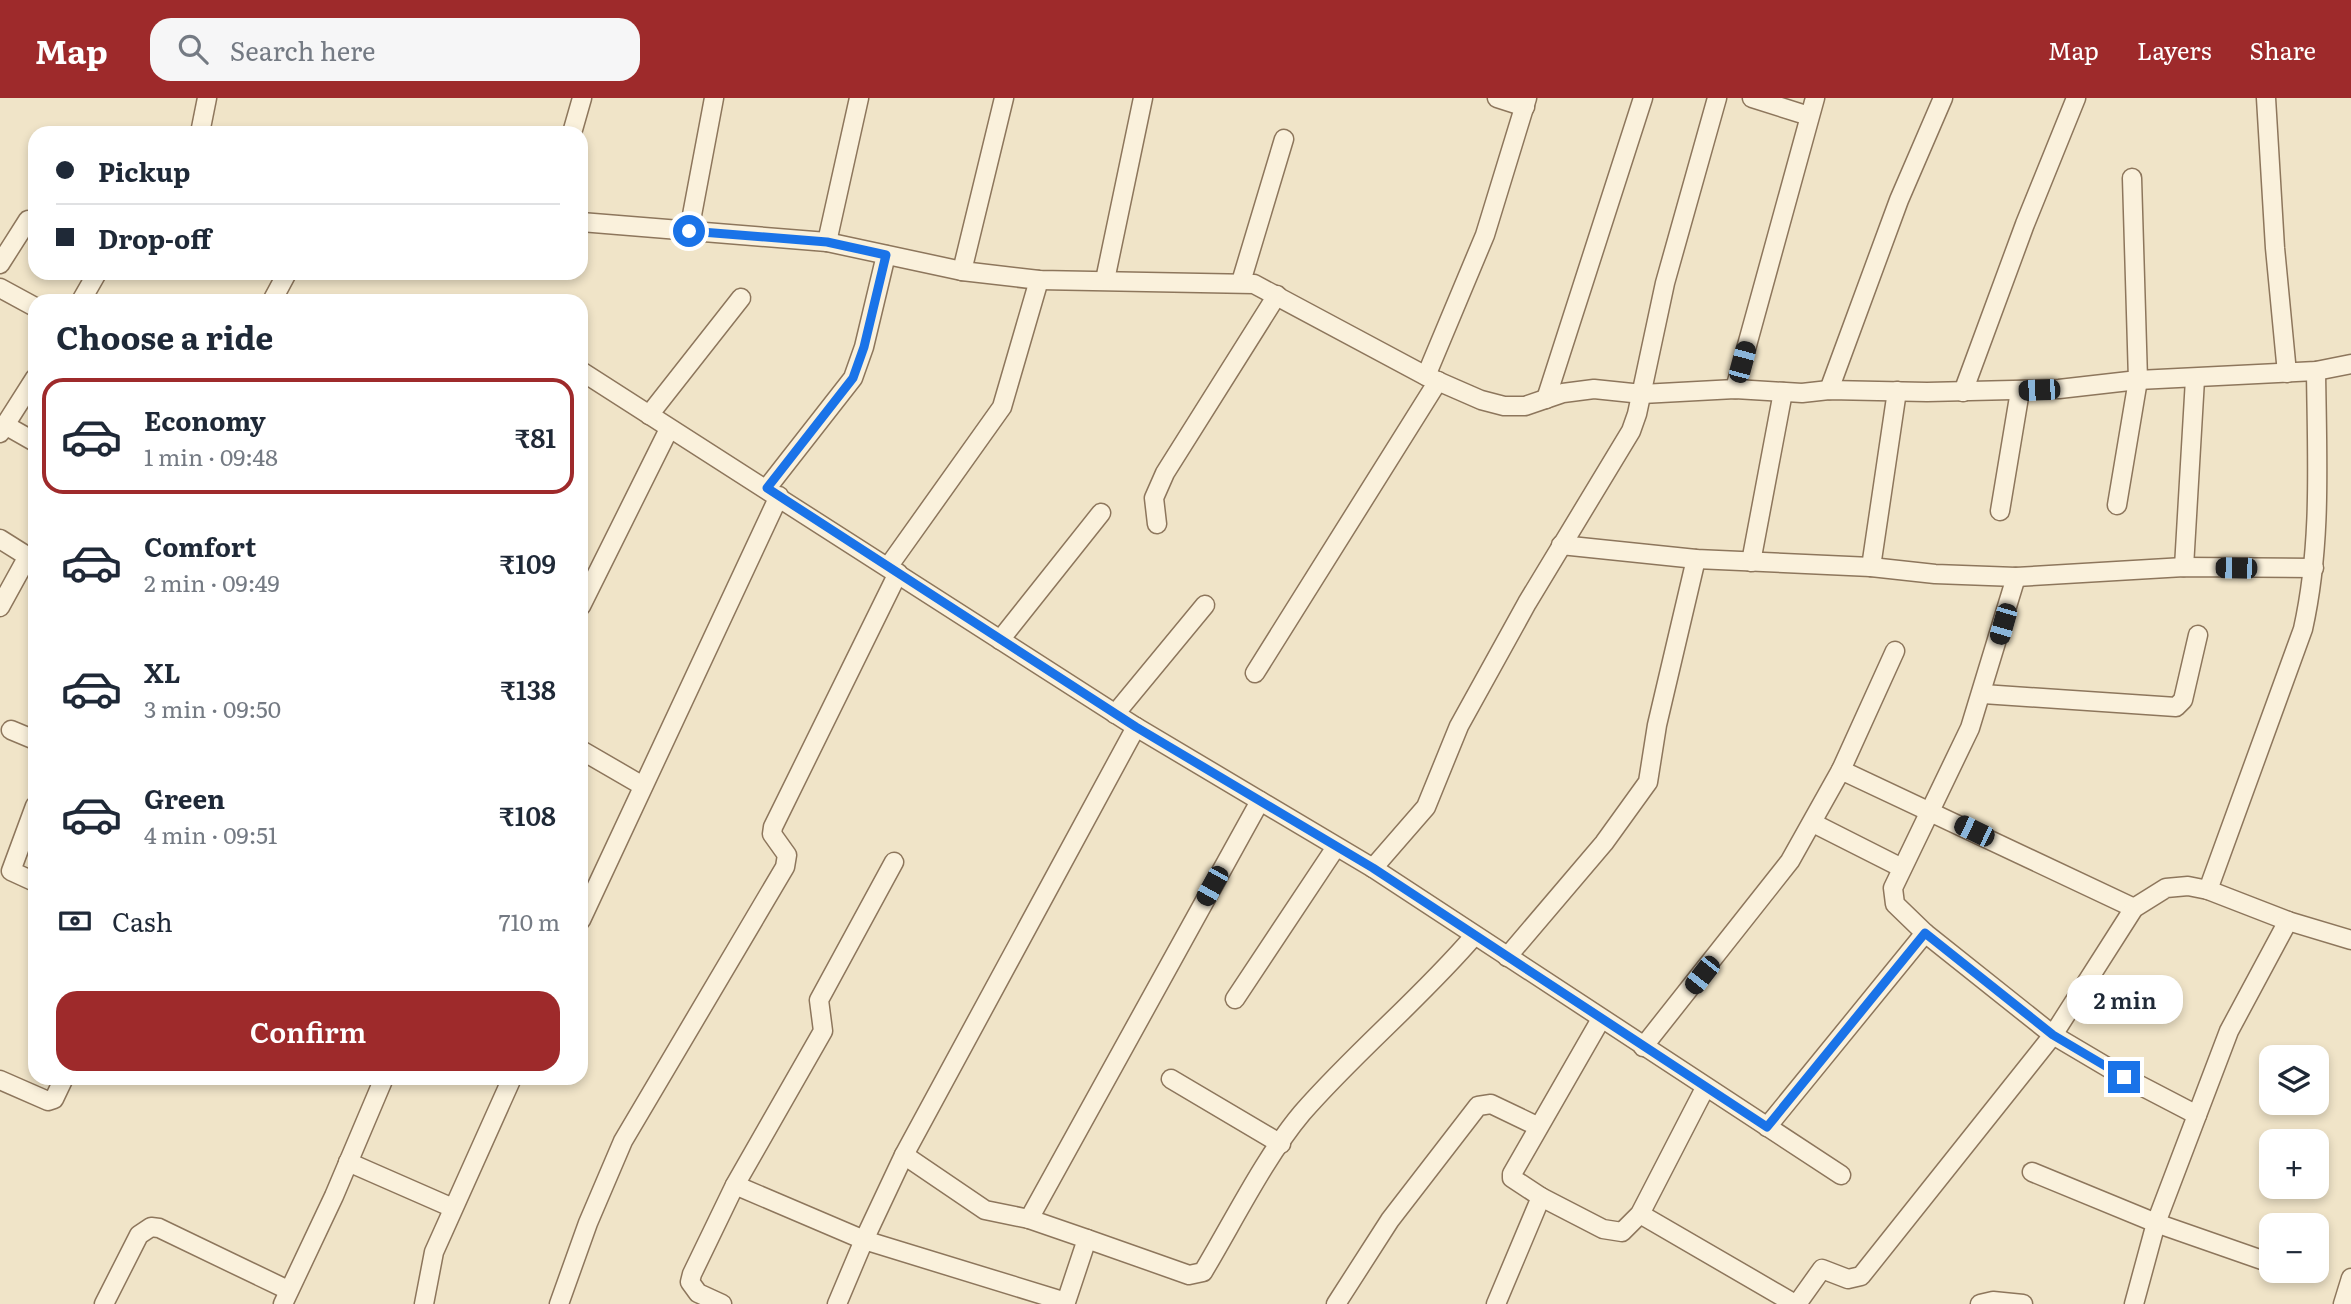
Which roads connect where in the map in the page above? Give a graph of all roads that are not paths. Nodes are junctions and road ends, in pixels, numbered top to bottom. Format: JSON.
{"nodes":[{"id":1,"x":207,"y":98,"type":"edge"},
{"id":2,"x":582,"y":98,"type":"edge"},
{"id":3,"x":714,"y":98,"type":"edge"},
{"id":4,"x":859,"y":98,"type":"edge"},
{"id":5,"x":1004,"y":98,"type":"edge"},
{"id":6,"x":1143,"y":98,"type":"edge"},
{"id":7,"x":1497,"y":98,"type":"edge"},
{"id":8,"x":1643,"y":98,"type":"edge"},
{"id":9,"x":1717,"y":98,"type":"edge"},
{"id":10,"x":1752,"y":98,"type":"edge"},
{"id":11,"x":1815,"y":98,"type":"edge"},
{"id":12,"x":1943,"y":98,"type":"edge"},
{"id":13,"x":2076,"y":98,"type":"edge"},
{"id":14,"x":2266,"y":98,"type":"edge"},
{"id":15,"x":1526,"y":103,"type":"edge"},
{"id":16,"x":1809,"y":116,"type":"junction"},
{"id":17,"x":202,"y":126,"type":"edge"},
{"id":18,"x":574,"y":126,"type":"edge"},
{"id":19,"x":1284,"y":139,"type":"dead end"},
{"id":20,"x":2132,"y":178,"type":"dead end"},
{"id":21,"x":28,"y":220,"type":"dead end"},
{"id":22,"x":588,"y":223,"type":"edge"},
{"id":23,"x":689,"y":231,"type":"junction"},
{"id":24,"x":827,"y":242,"type":"junction"},
{"id":25,"x":886,"y":255,"type":"junction"},
{"id":26,"x":0,"y":264,"type":"edge"},
{"id":27,"x":962,"y":271,"type":"junction"},
{"id":28,"x":1039,"y":280,"type":"junction"},
{"id":29,"x":1105,"y":280,"type":"junction"},
{"id":30,"x":1241,"y":282,"type":"junction"},
{"id":31,"x":0,"y":288,"type":"edge"},
{"id":32,"x":1277,"y":295,"type":"junction"},
{"id":33,"x":741,"y":298,"type":"dead end"},
{"id":34,"x":28,"y":303,"type":"edge"},
{"id":35,"x":2351,"y":364,"type":"edge"},
{"id":36,"x":2316,"y":371,"type":"junction"},
{"id":37,"x":2287,"y":373,"type":"junction"},
{"id":38,"x":588,"y":376,"type":"edge"},
{"id":39,"x":1432,"y":379,"type":"junction"},
{"id":40,"x":2195,"y":379,"type":"junction"},
{"id":41,"x":2138,"y":380,"type":"junction"},
{"id":42,"x":28,"y":389,"type":"edge"},
{"id":43,"x":1735,"y":389,"type":"junction"},
{"id":44,"x":1829,"y":390,"type":"junction"},
{"id":45,"x":1897,"y":391,"type":"junction"},
{"id":46,"x":2020,"y":391,"type":"junction"},
{"id":47,"x":1783,"y":392,"type":"junction"},
{"id":48,"x":1964,"y":392,"type":"junction"},
{"id":49,"x":1642,"y":394,"type":"junction"},
{"id":50,"x":1545,"y":399,"type":"junction"},
{"id":51,"x":649,"y":415,"type":"junction"},
{"id":52,"x":3,"y":429,"type":"edge"},
{"id":53,"x":668,"y":429,"type":"junction"},
{"id":54,"x":28,"y":439,"type":"edge"},
{"id":55,"x":773,"y":492,"type":"junction"},
{"id":56,"x":2117,"y":505,"type":"dead end"},
{"id":57,"x":2000,"y":511,"type":"dead end"},
{"id":58,"x":1101,"y":513,"type":"dead end"},
{"id":59,"x":1157,"y":524,"type":"dead end"},
{"id":60,"x":0,"y":538,"type":"edge"},
{"id":61,"x":1562,"y":545,"type":"junction"},
{"id":62,"x":28,"y":556,"type":"edge"},
{"id":63,"x":1696,"y":559,"type":"junction"},
{"id":64,"x":1751,"y":562,"type":"junction"},
{"id":65,"x":28,"y":565,"type":"edge"},
{"id":66,"x":1871,"y":567,"type":"junction"},
{"id":67,"x":2184,"y":567,"type":"junction"},
{"id":68,"x":2314,"y":568,"type":"junction"},
{"id":69,"x":893,"y":570,"type":"junction"},
{"id":70,"x":2016,"y":577,"type":"junction"},
{"id":71,"x":588,"y":592,"type":"edge"},
{"id":72,"x":1205,"y":605,"type":"dead end"},
{"id":73,"x":0,"y":607,"type":"edge"},
{"id":74,"x":2198,"y":635,"type":"dead end"},
{"id":75,"x":1000,"y":640,"type":"junction"},
{"id":76,"x":1895,"y":651,"type":"dead end"},
{"id":77,"x":1255,"y":673,"type":"dead end"},
{"id":78,"x":1983,"y":694,"type":"junction"},
{"id":79,"x":1115,"y":714,"type":"junction"},
{"id":80,"x":1136,"y":727,"type":"junction"},
{"id":81,"x":11,"y":730,"type":"dead end"},
{"id":82,"x":28,"y":737,"type":"edge"},
{"id":83,"x":588,"y":754,"type":"edge"},
{"id":84,"x":1841,"y":770,"type":"junction"},
{"id":85,"x":643,"y":786,"type":"junction"},
{"id":86,"x":1260,"y":801,"type":"junction"},
{"id":87,"x":1932,"y":811,"type":"junction"},
{"id":88,"x":28,"y":821,"type":"edge"},
{"id":89,"x":1813,"y":823,"type":"junction"},
{"id":90,"x":1336,"y":847,"type":"junction"},
{"id":91,"x":894,"y":862,"type":"dead end"},
{"id":92,"x":6,"y":868,"type":"edge"},
{"id":93,"x":1373,"y":868,"type":"junction"},
{"id":94,"x":1902,"y":868,"type":"junction"},
{"id":95,"x":28,"y":879,"type":"edge"},
{"id":96,"x":2208,"y":890,"type":"junction"},
{"id":97,"x":588,"y":905,"type":"edge"},
{"id":98,"x":2134,"y":908,"type":"junction"},
{"id":99,"x":2288,"y":921,"type":"junction"},
{"id":100,"x":1925,"y":933,"type":"junction"},
{"id":101,"x":1474,"y":936,"type":"junction"},
{"id":102,"x":2351,"y":940,"type":"edge"},
{"id":103,"x":1507,"y":957,"type":"junction"},
{"id":104,"x":1235,"y":999,"type":"dead end"},
{"id":105,"x":1601,"y":1019,"type":"junction"},
{"id":106,"x":2053,"y":1035,"type":"junction"},
{"id":107,"x":1643,"y":1047,"type":"junction"},
{"id":108,"x":0,"y":1080,"type":"edge"},
{"id":109,"x":1171,"y":1080,"type":"dead end"},
{"id":110,"x":61,"y":1085,"type":"edge"},
{"id":111,"x":381,"y":1085,"type":"edge"},
{"id":112,"x":509,"y":1085,"type":"edge"},
{"id":113,"x":1705,"y":1088,"type":"junction"},
{"id":114,"x":2197,"y":1115,"type":"junction"},
{"id":115,"x":1537,"y":1126,"type":"junction"},
{"id":116,"x":1767,"y":1127,"type":"junction"},
{"id":117,"x":1281,"y":1144,"type":"junction"},
{"id":118,"x":904,"y":1155,"type":"junction"},
{"id":119,"x":348,"y":1162,"type":"junction"},
{"id":120,"x":2032,"y":1172,"type":"dead end"},
{"id":121,"x":1841,"y":1175,"type":"dead end"},
{"id":122,"x":735,"y":1185,"type":"junction"},
{"id":123,"x":1541,"y":1197,"type":"junction"},
{"id":124,"x":453,"y":1208,"type":"junction"},
{"id":125,"x":1640,"y":1214,"type":"junction"},
{"id":126,"x":1029,"y":1219,"type":"junction"},
{"id":127,"x":2156,"y":1223,"type":"junction"},
{"id":128,"x":1087,"y":1239,"type":"junction"},
{"id":129,"x":864,"y":1240,"type":"junction"},
{"id":130,"x":2259,"y":1259,"type":"edge"},
{"id":131,"x":2351,"y":1278,"type":"edge"},
{"id":132,"x":286,"y":1297,"type":"edge"},
{"id":133,"x":1068,"y":1303,"type":"edge"},
{"id":134,"x":104,"y":1304,"type":"edge"},
{"id":135,"x":424,"y":1304,"type":"edge"},
{"id":136,"x":559,"y":1304,"type":"edge"},
{"id":137,"x":722,"y":1304,"type":"edge"},
{"id":138,"x":836,"y":1304,"type":"edge"},
{"id":139,"x":1336,"y":1304,"type":"edge"},
{"id":140,"x":1496,"y":1304,"type":"edge"},
{"id":141,"x":1796,"y":1304,"type":"edge"},
{"id":142,"x":1980,"y":1304,"type":"edge"},
{"id":143,"x":2023,"y":1304,"type":"edge"},
{"id":144,"x":2134,"y":1304,"type":"edge"},
{"id":145,"x":2343,"y":1304,"type":"edge"}],
"edges":[{"from":1,"to":17,"type":"street"},
{"from":2,"to":18,"type":"street"},
{"from":3,"to":23,"type":"street"},
{"from":4,"to":24,"type":"street"},
{"from":5,"to":27,"type":"street"},
{"from":6,"to":29,"type":"street"},
{"from":7,"to":15,"type":"street"},
{"from":8,"to":50,"type":"street"},
{"from":9,"to":49,"type":"street"},
{"from":10,"to":16,"type":"street"},
{"from":11,"to":16,"type":"street"},
{"from":12,"to":44,"type":"street"},
{"from":13,"to":48,"type":"street"},
{"from":14,"to":37,"type":"street"},
{"from":15,"to":39,"type":"street"},
{"from":16,"to":43,"type":"street"},
{"from":19,"to":30,"type":"street"},
{"from":20,"to":41,"type":"street"},
{"from":21,"to":26,"type":"street"},
{"from":22,"to":23,"type":"street"},
{"from":23,"to":24,"type":"street"},
{"from":24,"to":25,"type":"street"},
{"from":25,"to":27,"type":"street"},
{"from":25,"to":55,"type":"street"},
{"from":27,"to":28,"type":"street"},
{"from":28,"to":29,"type":"street"},
{"from":28,"to":69,"type":"street"},
{"from":29,"to":30,"type":"street"},
{"from":30,"to":32,"type":"street"},
{"from":31,"to":34,"type":"street"},
{"from":32,"to":39,"type":"street"},
{"from":32,"to":59,"type":"street"},
{"from":33,"to":51,"type":"street"},
{"from":35,"to":36,"type":"street"},
{"from":36,"to":37,"type":"street"},
{"from":36,"to":68,"type":"street"},
{"from":37,"to":40,"type":"street"},
{"from":38,"to":51,"type":"street"},
{"from":39,"to":50,"type":"street"},
{"from":39,"to":77,"type":"street"},
{"from":40,"to":41,"type":"street"},
{"from":40,"to":67,"type":"street"},
{"from":41,"to":46,"type":"street"},
{"from":41,"to":56,"type":"street"},
{"from":42,"to":52,"type":"street"},
{"from":43,"to":47,"type":"street"},
{"from":43,"to":49,"type":"street"},
{"from":44,"to":45,"type":"street"},
{"from":44,"to":47,"type":"street"},
{"from":45,"to":48,"type":"street"},
{"from":45,"to":66,"type":"street"},
{"from":46,"to":48,"type":"street"},
{"from":46,"to":57,"type":"street"},
{"from":47,"to":64,"type":"street"},
{"from":49,"to":50,"type":"street"},
{"from":49,"to":61,"type":"street"},
{"from":51,"to":53,"type":"street"},
{"from":52,"to":54,"type":"street"},
{"from":53,"to":55,"type":"street"},
{"from":53,"to":71,"type":"street"},
{"from":55,"to":69,"type":"street"},
{"from":55,"to":85,"type":"street"},
{"from":58,"to":75,"type":"street"},
{"from":60,"to":62,"type":"street"},
{"from":61,"to":63,"type":"street"},
{"from":61,"to":93,"type":"street"},
{"from":63,"to":64,"type":"street"},
{"from":63,"to":103,"type":"street"},
{"from":64,"to":66,"type":"street"},
{"from":65,"to":73,"type":"street"},
{"from":66,"to":70,"type":"street"},
{"from":67,"to":68,"type":"street"},
{"from":67,"to":70,"type":"street"},
{"from":68,"to":96,"type":"street"},
{"from":69,"to":75,"type":"street"},
{"from":69,"to":136,"type":"street"},
{"from":70,"to":78,"type":"street"},
{"from":72,"to":79,"type":"street"},
{"from":74,"to":78,"type":"street"},
{"from":75,"to":79,"type":"street"},
{"from":76,"to":84,"type":"street"},
{"from":78,"to":87,"type":"street"},
{"from":79,"to":80,"type":"street"},
{"from":80,"to":86,"type":"street"},
{"from":80,"to":118,"type":"street"},
{"from":81,"to":82,"type":"street"},
{"from":83,"to":85,"type":"street"},
{"from":84,"to":87,"type":"street"},
{"from":84,"to":89,"type":"street"},
{"from":85,"to":97,"type":"street"},
{"from":86,"to":90,"type":"street"},
{"from":86,"to":126,"type":"street"},
{"from":87,"to":94,"type":"street"},
{"from":87,"to":98,"type":"street"},
{"from":88,"to":92,"type":"street"},
{"from":89,"to":94,"type":"street"},
{"from":89,"to":107,"type":"street"},
{"from":90,"to":93,"type":"street"},
{"from":90,"to":104,"type":"street"},
{"from":91,"to":122,"type":"street"},
{"from":92,"to":95,"type":"street"},
{"from":93,"to":101,"type":"street"},
{"from":94,"to":100,"type":"street"},
{"from":96,"to":98,"type":"street"},
{"from":96,"to":99,"type":"street"},
{"from":98,"to":106,"type":"street"},
{"from":99,"to":102,"type":"street"},
{"from":99,"to":114,"type":"street"},
{"from":100,"to":106,"type":"street"},
{"from":100,"to":116,"type":"street"},
{"from":101,"to":103,"type":"street"},
{"from":101,"to":117,"type":"street"},
{"from":103,"to":105,"type":"street"},
{"from":105,"to":107,"type":"street"},
{"from":105,"to":115,"type":"street"},
{"from":106,"to":114,"type":"street"},
{"from":106,"to":141,"type":"street"},
{"from":107,"to":113,"type":"street"},
{"from":108,"to":110,"type":"street"},
{"from":109,"to":117,"type":"street"},
{"from":111,"to":119,"type":"street"},
{"from":112,"to":124,"type":"street"},
{"from":113,"to":116,"type":"street"},
{"from":113,"to":125,"type":"street"},
{"from":114,"to":127,"type":"street"},
{"from":115,"to":123,"type":"street"},
{"from":115,"to":139,"type":"street"},
{"from":116,"to":121,"type":"street"},
{"from":117,"to":128,"type":"street"},
{"from":118,"to":126,"type":"street"},
{"from":118,"to":129,"type":"street"},
{"from":119,"to":124,"type":"street"},
{"from":119,"to":132,"type":"street"},
{"from":120,"to":127,"type":"street"},
{"from":122,"to":129,"type":"street"},
{"from":122,"to":137,"type":"street"},
{"from":123,"to":125,"type":"street"},
{"from":123,"to":140,"type":"street"},
{"from":124,"to":135,"type":"street"},
{"from":125,"to":141,"type":"street"},
{"from":126,"to":128,"type":"street"},
{"from":127,"to":130,"type":"street"},
{"from":127,"to":144,"type":"street"},
{"from":128,"to":133,"type":"street"},
{"from":129,"to":133,"type":"street"},
{"from":129,"to":138,"type":"street"},
{"from":131,"to":145,"type":"street"},
{"from":132,"to":134,"type":"street"},
{"from":142,"to":143,"type":"street"}]}
